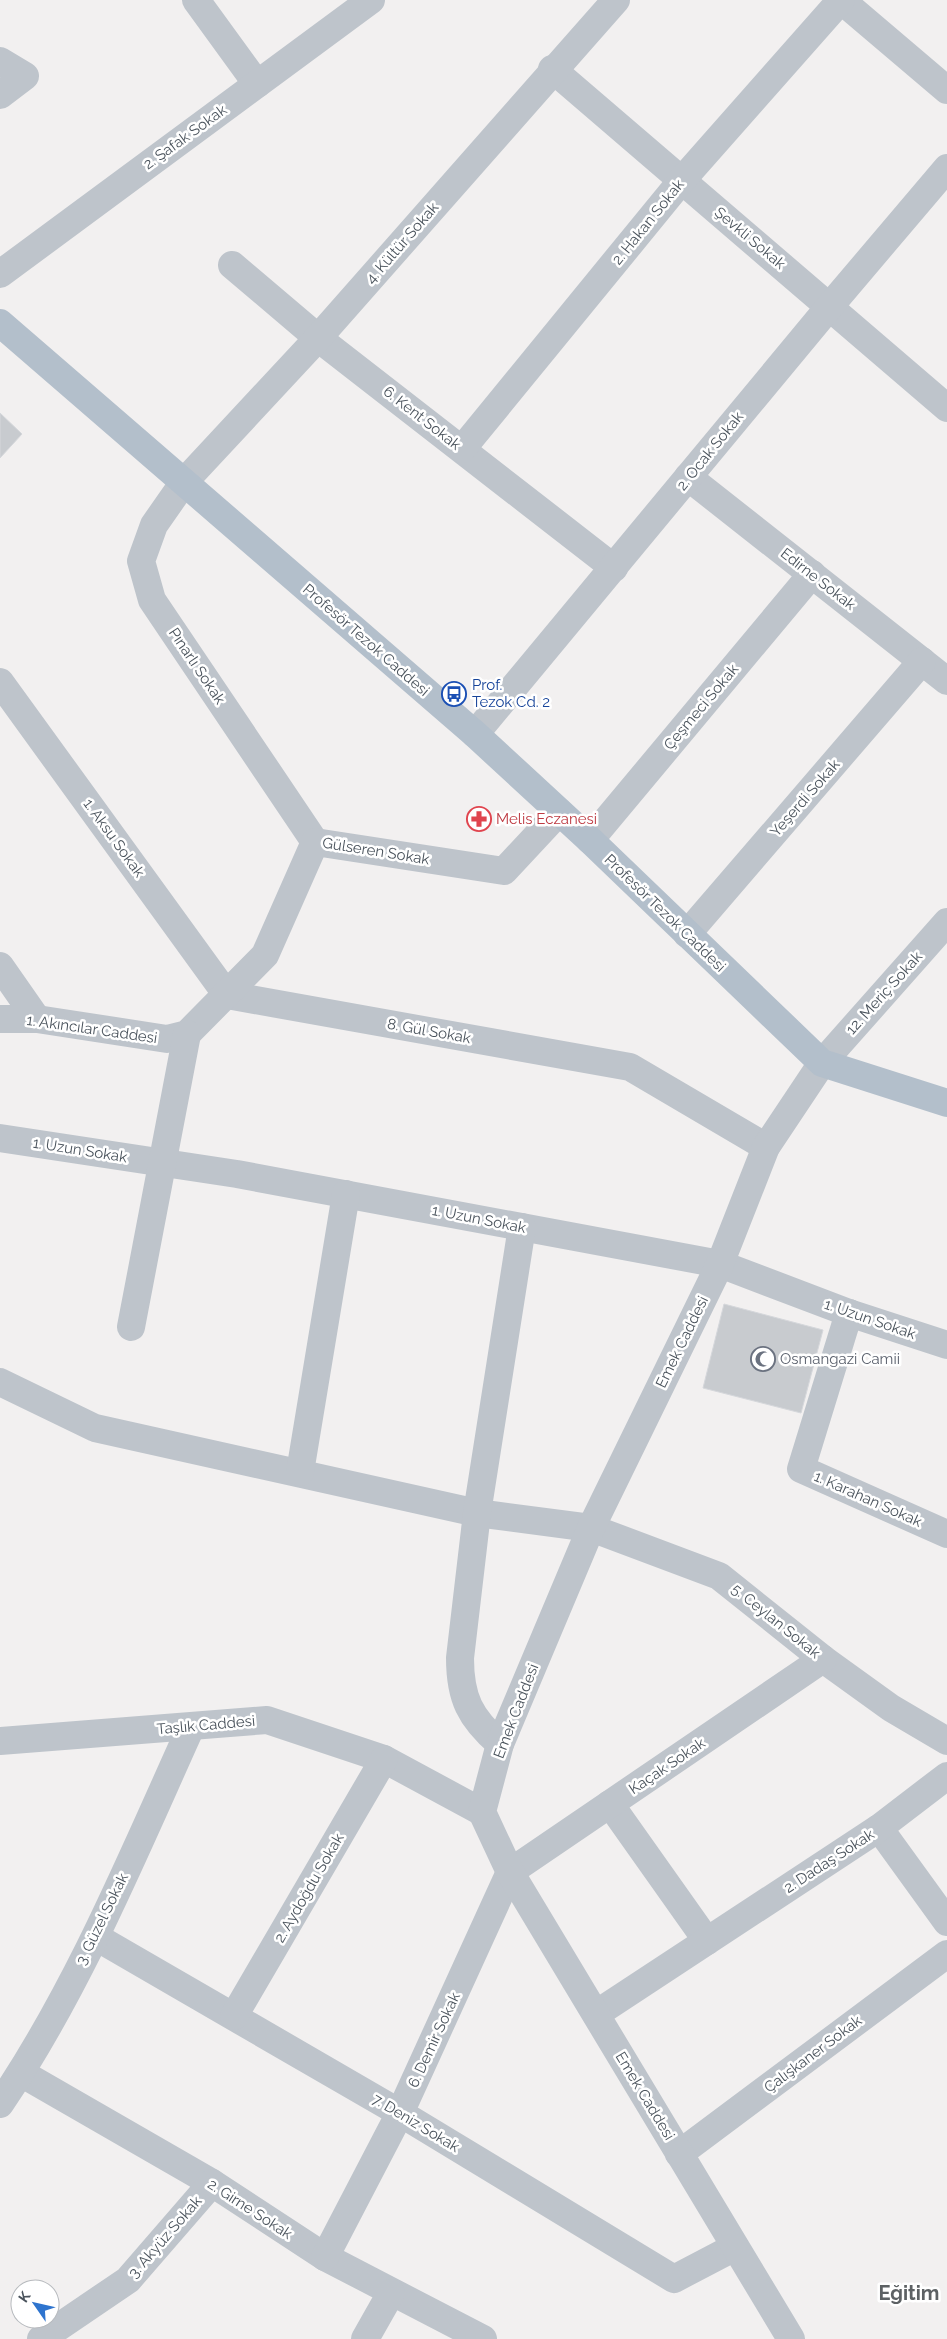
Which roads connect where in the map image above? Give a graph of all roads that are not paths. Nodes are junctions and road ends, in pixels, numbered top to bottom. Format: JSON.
{"nodes":[{"id":1,"x":196,"y":0,"type":"edge"},
{"id":2,"x":371,"y":0,"type":"edge"},
{"id":3,"x":616,"y":0,"type":"edge"},
{"id":4,"x":841,"y":0,"type":"edge"},
{"id":5,"x":0,"y":60,"type":"edge"},
{"id":6,"x":552,"y":70,"type":"junction"},
{"id":7,"x":257,"y":84,"type":"junction"},
{"id":8,"x":947,"y":90,"type":"edge"},
{"id":9,"x":0,"y":95,"type":"edge"},
{"id":10,"x":947,"y":168,"type":"edge"},
{"id":11,"x":682,"y":180,"type":"junction"},
{"id":12,"x":232,"y":265,"type":"dead end"},
{"id":13,"x":0,"y":274,"type":"edge"},
{"id":14,"x":830,"y":306,"type":"junction"},
{"id":15,"x":0,"y":323,"type":"edge"},
{"id":16,"x":318,"y":338,"type":"junction"},
{"id":17,"x":947,"y":408,"type":"edge"},
{"id":18,"x":462,"y":449,"type":"junction"},
{"id":19,"x":688,"y":477,"type":"junction"},
{"id":20,"x":184,"y":482,"type":"junction"},
{"id":21,"x":614,"y":568,"type":"junction"},
{"id":22,"x":812,"y":574,"type":"junction"},
{"id":23,"x":922,"y":661,"type":"junction"},
{"id":24,"x":947,"y":680,"type":"edge"},
{"id":25,"x":0,"y":682,"type":"edge"},
{"id":26,"x":475,"y":734,"type":"junction"},
{"id":27,"x":559,"y":812,"type":"junction"},
{"id":28,"x":590,"y":840,"type":"junction"},
{"id":29,"x":315,"y":842,"type":"junction"},
{"id":30,"x":947,"y":922,"type":"edge"},
{"id":31,"x":687,"y":934,"type":"junction"},
{"id":32,"x":0,"y":966,"type":"edge"},
{"id":33,"x":228,"y":995,"type":"junction"},
{"id":34,"x":0,"y":1019,"type":"edge"},
{"id":35,"x":37,"y":1019,"type":"junction"},
{"id":36,"x":187,"y":1034,"type":"junction"},
{"id":37,"x":822,"y":1064,"type":"junction"},
{"id":38,"x":947,"y":1103,"type":"edge"},
{"id":39,"x":0,"y":1138,"type":"edge"},
{"id":40,"x":766,"y":1146,"type":"junction"},
{"id":41,"x":163,"y":1163,"type":"junction"},
{"id":42,"x":346,"y":1194,"type":"junction"},
{"id":43,"x":522,"y":1227,"type":"junction"},
{"id":44,"x":720,"y":1264,"type":"junction"},
{"id":45,"x":849,"y":1313,"type":"junction"},
{"id":46,"x":131,"y":1327,"type":"dead end"},
{"id":47,"x":947,"y":1345,"type":"edge"},
{"id":48,"x":0,"y":1382,"type":"edge"},
{"id":49,"x":300,"y":1472,"type":"junction"},
{"id":50,"x":477,"y":1513,"type":"junction"},
{"id":51,"x":591,"y":1528,"type":"junction"},
{"id":52,"x":947,"y":1534,"type":"edge"},
{"id":53,"x":823,"y":1659,"type":"junction"},
{"id":54,"x":191,"y":1727,"type":"junction"},
{"id":55,"x":947,"y":1741,"type":"edge"},
{"id":56,"x":1,"y":1743,"type":"edge"},
{"id":57,"x":500,"y":1744,"type":"junction"},
{"id":58,"x":384,"y":1759,"type":"junction"},
{"id":59,"x":947,"y":1776,"type":"edge"},
{"id":60,"x":610,"y":1804,"type":"junction"},
{"id":61,"x":482,"y":1812,"type":"junction"},
{"id":62,"x":879,"y":1828,"type":"junction"},
{"id":63,"x":510,"y":1872,"type":"junction"},
{"id":64,"x":947,"y":1922,"type":"edge"},
{"id":65,"x":96,"y":1937,"type":"junction"},
{"id":66,"x":707,"y":1941,"type":"junction"},
{"id":67,"x":947,"y":1954,"type":"edge"},
{"id":68,"x":596,"y":2014,"type":"junction"},
{"id":69,"x":234,"y":2016,"type":"junction"},
{"id":70,"x":21,"y":2073,"type":"junction"},
{"id":71,"x":0,"y":2104,"type":"edge"},
{"id":72,"x":400,"y":2113,"type":"junction"},
{"id":73,"x":679,"y":2154,"type":"junction"},
{"id":74,"x":212,"y":2183,"type":"junction"},
{"id":75,"x":735,"y":2247,"type":"junction"},
{"id":76,"x":324,"y":2257,"type":"junction"},
{"id":77,"x":391,"y":2293,"type":"junction"},
{"id":78,"x":42,"y":2339,"type":"edge"},
{"id":79,"x":365,"y":2339,"type":"edge"},
{"id":80,"x":483,"y":2339,"type":"edge"},
{"id":81,"x":790,"y":2339,"type":"edge"}],
"edges":[{"from":1,"to":7,"type":"street"},
{"from":2,"to":7,"type":"street","name":"2. Şafak Sokak"},
{"from":3,"to":6,"type":"street","name":"4. Kültür Sokak"},
{"from":4,"to":8,"type":"street"},
{"from":4,"to":11,"type":"street","name":"2. Hakan Sokak"},
{"from":5,"to":9,"type":"street"},
{"from":6,"to":11,"type":"street","name":"Şevkli Sokak"},
{"from":6,"to":16,"type":"street","name":"4. Kültür Sokak"},
{"from":7,"to":13,"type":"street","name":"2. Şafak Sokak"},
{"from":10,"to":14,"type":"street","name":"2. Ocak Sokak"},
{"from":11,"to":14,"type":"street","name":"Şevkli Sokak"},
{"from":11,"to":18,"type":"street","name":"2. Hakan Sokak"},
{"from":12,"to":16,"type":"street","name":"6. Kent Sokak"},
{"from":14,"to":17,"type":"street","name":"Şevkli Sokak"},
{"from":14,"to":19,"type":"street","name":"2. Ocak Sokak"},
{"from":15,"to":20,"type":"main road","name":"Profesör Tezok Caddesi"},
{"from":16,"to":18,"type":"street","name":"6. Kent Sokak"},
{"from":16,"to":20,"type":"street","name":"4. Kültür Sokak"},
{"from":18,"to":21,"type":"street","name":"6. Kent Sokak"},
{"from":19,"to":21,"type":"street","name":"2. Ocak Sokak"},
{"from":19,"to":22,"type":"street","name":"Edirne Sokak"},
{"from":20,"to":26,"type":"main road","name":"Profesör Tezok Caddesi"},
{"from":20,"to":29,"type":"street","name":"Pınarlı Sokak"},
{"from":21,"to":26,"type":"street","name":"2. Ocak Sokak"},
{"from":22,"to":23,"type":"street","name":"Edirne Sokak"},
{"from":22,"to":28,"type":"street","name":"Çeşmeci Sokak"},
{"from":23,"to":24,"type":"street","name":"Edirne Sokak"},
{"from":23,"to":31,"type":"street","name":"Yeşerdi Sokak"},
{"from":25,"to":33,"type":"street","name":"1. Aksu Sokak"},
{"from":26,"to":27,"type":"main road","name":"Profesör Tezok Caddesi"},
{"from":27,"to":28,"type":"main road","name":"Profesör Tezok Caddesi"},
{"from":27,"to":29,"type":"street","name":"Gülseren Sokak"},
{"from":28,"to":31,"type":"main road","name":"Profesör Tezok Caddesi"},
{"from":29,"to":33,"type":"street","name":"Gülseren Sokak"},
{"from":30,"to":37,"type":"street","name":"12. Meriç Sokak"},
{"from":31,"to":37,"type":"main road","name":"Profesör Tezok Caddesi"},
{"from":32,"to":35,"type":"street"},
{"from":33,"to":36,"type":"street"},
{"from":33,"to":40,"type":"street","name":"8. Gül Sokak"},
{"from":34,"to":35,"type":"street","name":"1. Akıncılar Caddesi"},
{"from":35,"to":36,"type":"street","name":"1. Akıncılar Caddesi"},
{"from":36,"to":41,"type":"street"},
{"from":37,"to":38,"type":"main road","name":"Profesör Tezok Caddesi"},
{"from":37,"to":40,"type":"street","name":"Emek Caddesi"},
{"from":39,"to":41,"type":"street","name":"1. Uzun Sokak"},
{"from":40,"to":44,"type":"street","name":"Emek Caddesi"},
{"from":41,"to":42,"type":"street","name":"1. Uzun Sokak"},
{"from":41,"to":46,"type":"street"},
{"from":42,"to":43,"type":"street","name":"1. Uzun Sokak"},
{"from":42,"to":49,"type":"street"},
{"from":43,"to":44,"type":"street","name":"1. Uzun Sokak"},
{"from":43,"to":50,"type":"street"},
{"from":44,"to":45,"type":"street","name":"1. Uzun Sokak"},
{"from":44,"to":51,"type":"street","name":"Emek Caddesi"},
{"from":45,"to":47,"type":"street","name":"1. Uzun Sokak"},
{"from":45,"to":52,"type":"street","name":"1. Karahan Sokak"},
{"from":48,"to":49,"type":"street","name":"5. Ceylan Sokak"},
{"from":49,"to":50,"type":"street","name":"5. Ceylan Sokak"},
{"from":50,"to":51,"type":"street","name":"5. Ceylan Sokak"},
{"from":50,"to":57,"type":"street"},
{"from":51,"to":53,"type":"street","name":"5. Ceylan Sokak"},
{"from":51,"to":57,"type":"street","name":"Emek Caddesi"},
{"from":53,"to":55,"type":"street","name":"5. Ceylan Sokak"},
{"from":53,"to":60,"type":"street","name":"Kaçak Sokak"},
{"from":54,"to":56,"type":"street","name":"Taşlık Caddesi"},
{"from":54,"to":58,"type":"street","name":"Taşlık Caddesi"},
{"from":54,"to":65,"type":"street","name":"3. Güzel Sokak"},
{"from":57,"to":61,"type":"street","name":"Emek Caddesi"},
{"from":58,"to":61,"type":"street","name":"Taşlık Caddesi"},
{"from":58,"to":69,"type":"street","name":"2. Aydoğdu Sokak"},
{"from":59,"to":62,"type":"street","name":"2. Dadaş Sokak"},
{"from":60,"to":63,"type":"street","name":"Kaçak Sokak"},
{"from":60,"to":66,"type":"street"},
{"from":61,"to":63,"type":"street","name":"Emek Caddesi"},
{"from":62,"to":64,"type":"street"},
{"from":62,"to":66,"type":"street","name":"2. Dadaş Sokak"},
{"from":63,"to":68,"type":"street","name":"Emek Caddesi"},
{"from":63,"to":72,"type":"street","name":"6. Demir Sokak"},
{"from":65,"to":69,"type":"street","name":"7. Deniz Sokak"},
{"from":65,"to":70,"type":"street","name":"3. Güzel Sokak"},
{"from":66,"to":68,"type":"street","name":"2. Dadaş Sokak"},
{"from":67,"to":73,"type":"street","name":"Çalışkaner Sokak"},
{"from":68,"to":73,"type":"street","name":"Emek Caddesi"},
{"from":69,"to":72,"type":"street","name":"7. Deniz Sokak"},
{"from":70,"to":71,"type":"street","name":"3. Güzel Sokak"},
{"from":70,"to":74,"type":"street","name":"2. Girne Sokak"},
{"from":72,"to":75,"type":"street","name":"7. Deniz Sokak"},
{"from":72,"to":76,"type":"street","name":"6. Demir Sokak"},
{"from":73,"to":75,"type":"street","name":"Emek Caddesi"},
{"from":74,"to":76,"type":"street","name":"2. Girne Sokak"},
{"from":74,"to":78,"type":"street","name":"3. Akyüz Sokak"},
{"from":75,"to":81,"type":"street","name":"Emek Caddesi"},
{"from":76,"to":77,"type":"street","name":"2. Girne Sokak"},
{"from":77,"to":79,"type":"street"},
{"from":77,"to":80,"type":"street","name":"2. Girne Sokak"}]}
